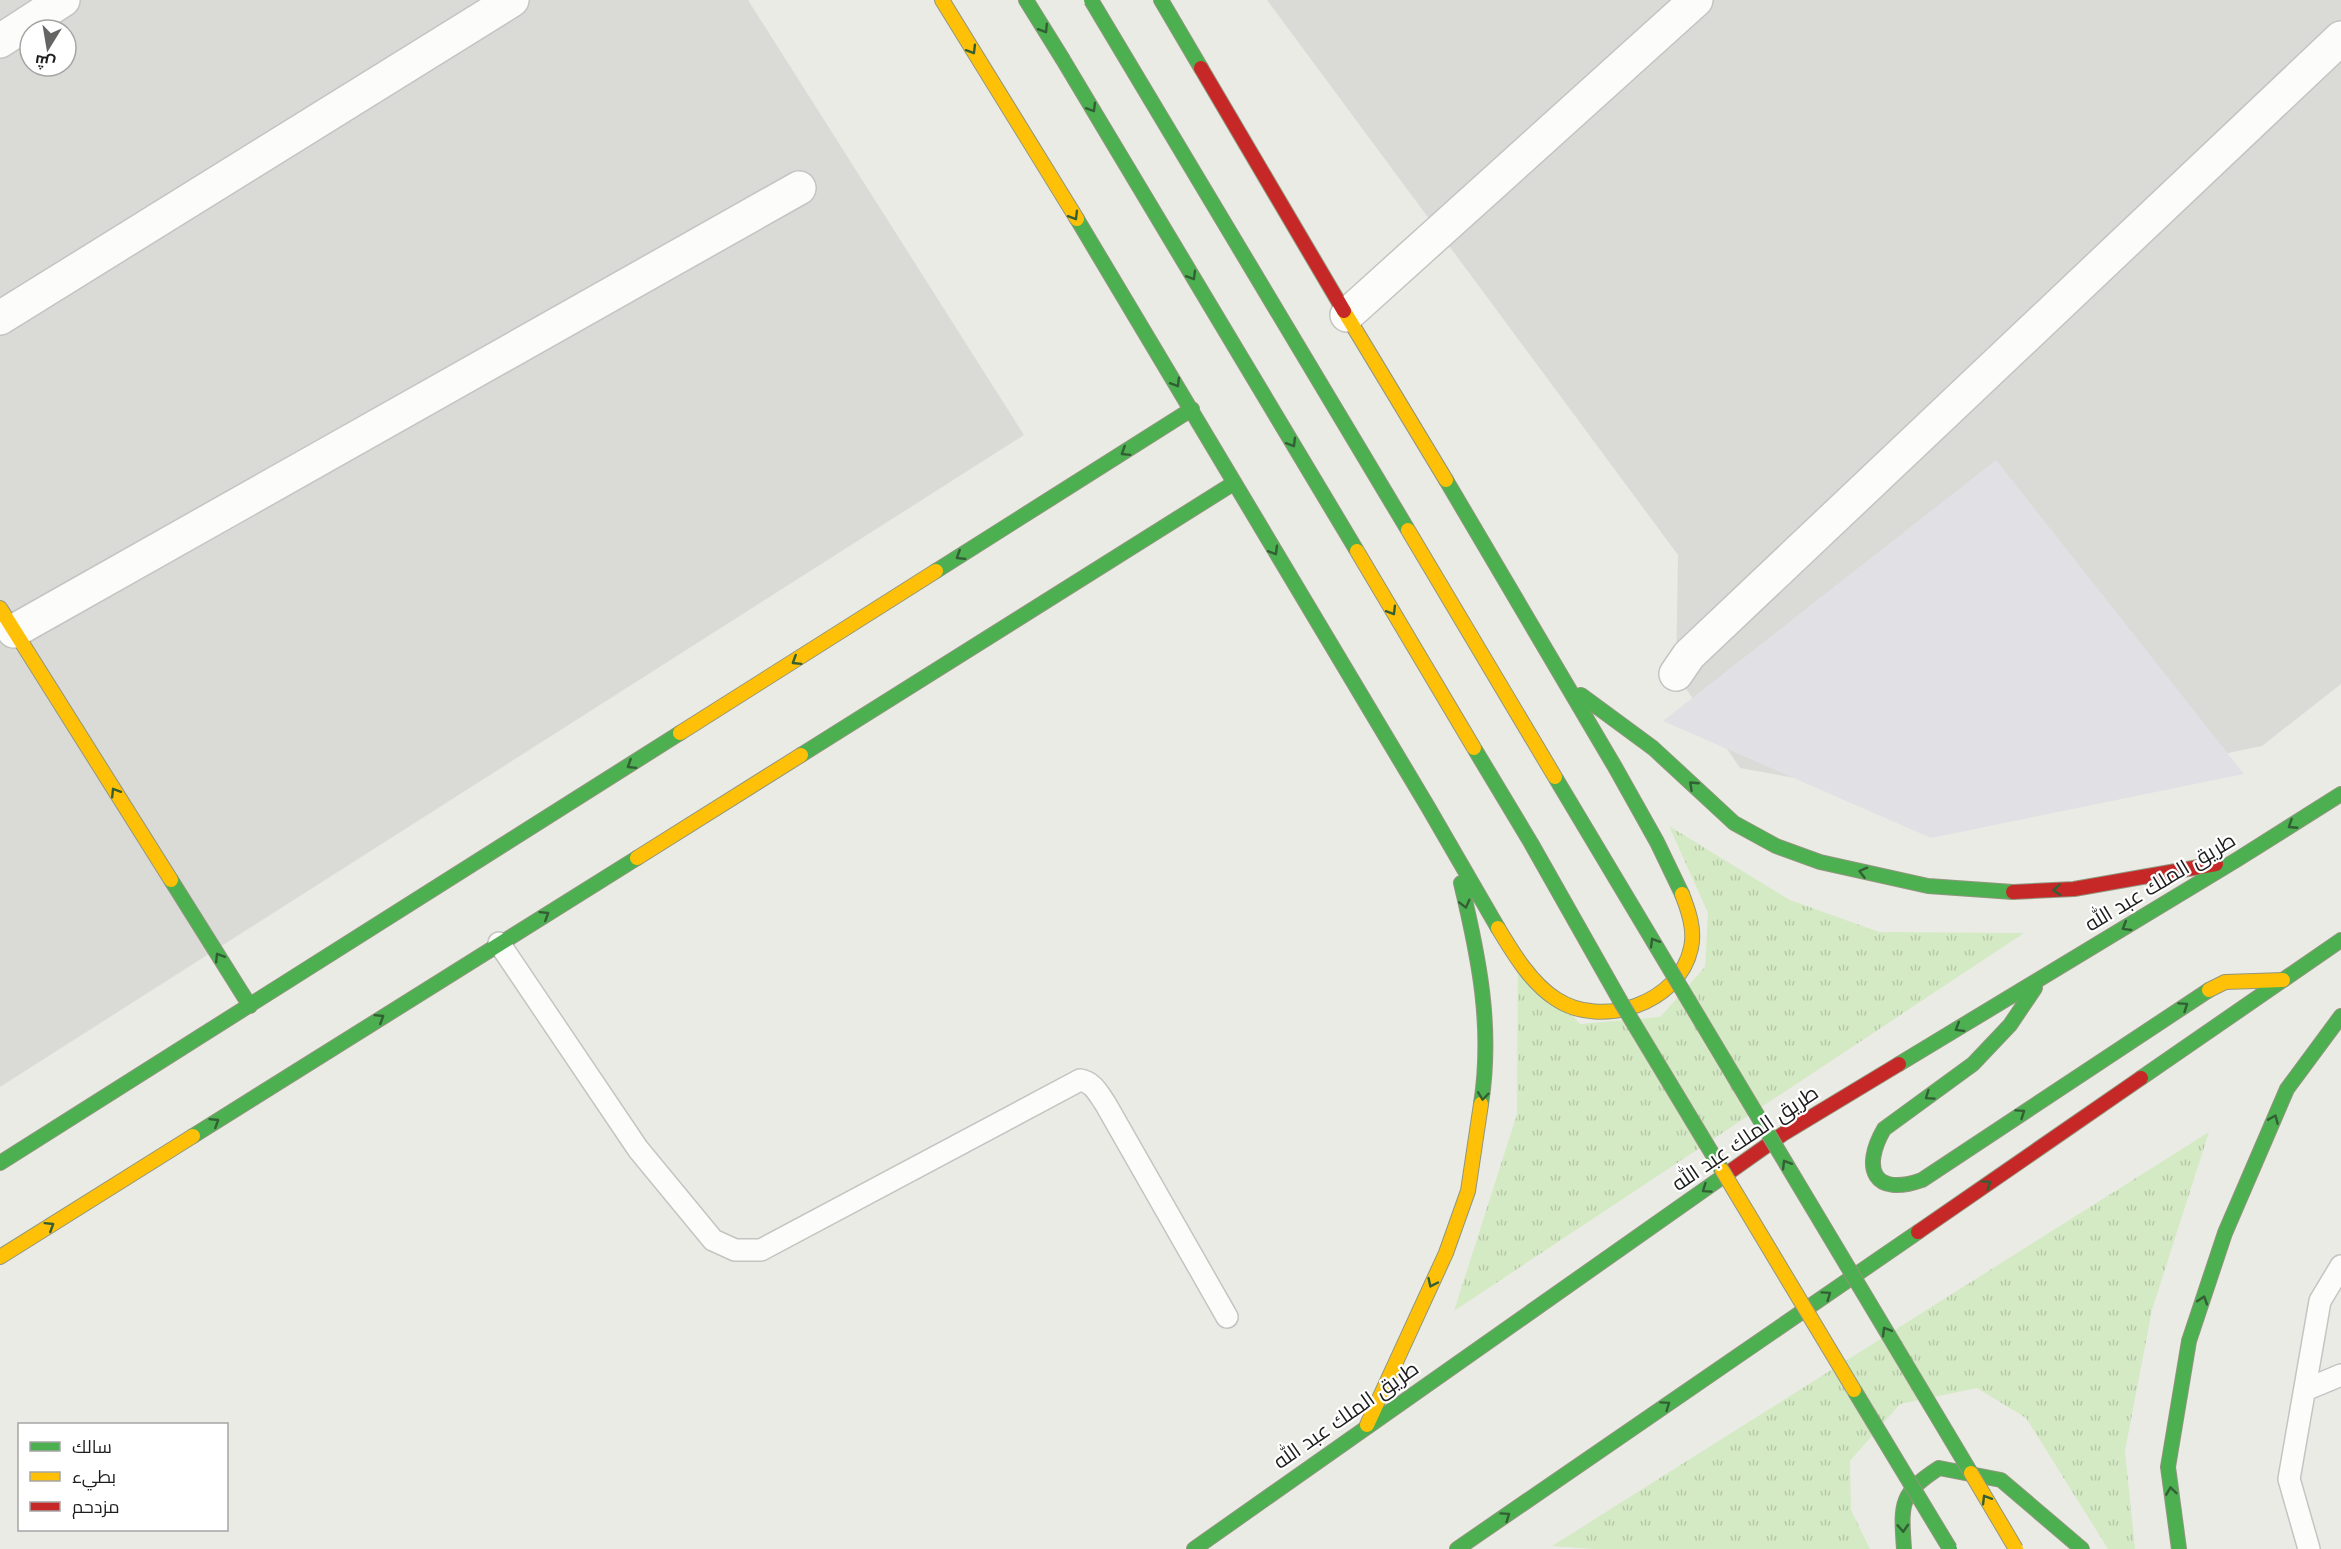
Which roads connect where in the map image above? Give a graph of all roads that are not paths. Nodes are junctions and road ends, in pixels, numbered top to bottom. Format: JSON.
{"nodes":[{"id":1,"x":63,"y":0,"type":"edge"},
{"id":2,"x":512,"y":0,"type":"edge"},
{"id":3,"x":942,"y":0,"type":"edge"},
{"id":4,"x":1026,"y":0,"type":"edge"},
{"id":5,"x":1091,"y":0,"type":"edge"},
{"id":6,"x":1161,"y":0,"type":"edge"},
{"id":7,"x":1696,"y":0,"type":"edge"},
{"id":8,"x":2341,"y":38,"type":"edge"},
{"id":9,"x":0,"y":41,"type":"edge"},
{"id":10,"x":799,"y":188,"type":"dead end"},
{"id":11,"x":1347,"y":315,"type":"junction"},
{"id":12,"x":0,"y":318,"type":"edge"},
{"id":13,"x":1192,"y":409,"type":"junction"},
{"id":14,"x":1234,"y":483,"type":"junction"},
{"id":15,"x":7,"y":620,"type":"edge"},
{"id":16,"x":1676,"y":674,"type":"dead end"},
{"id":17,"x":1571,"y":687,"type":"junction"},
{"id":18,"x":2341,"y":794,"type":"edge"},
{"id":19,"x":1452,"y":847,"type":"junction"},
{"id":20,"x":2238,"y":859,"type":"junction"},
{"id":21,"x":2341,"y":940,"type":"edge"},
{"id":22,"x":500,"y":943,"type":"junction"},
{"id":23,"x":2041,"y":979,"type":"junction"},
{"id":24,"x":2283,"y":981,"type":"junction"},
{"id":25,"x":250,"y":1006,"type":"junction"},
{"id":26,"x":2341,"y":1016,"type":"edge"},
{"id":27,"x":0,"y":1162,"type":"edge"},
{"id":28,"x":0,"y":1257,"type":"edge"},
{"id":29,"x":2341,"y":1266,"type":"edge"},
{"id":30,"x":1227,"y":1317,"type":"dead end"},
{"id":31,"x":2341,"y":1375,"type":"edge"},
{"id":32,"x":2304,"y":1390,"type":"junction"},
{"id":33,"x":1366,"y":1426,"type":"junction"},
{"id":34,"x":1194,"y":1549,"type":"edge"},
{"id":35,"x":1457,"y":1549,"type":"edge"},
{"id":36,"x":1904,"y":1549,"type":"edge"},
{"id":37,"x":1950,"y":1549,"type":"edge"},
{"id":38,"x":2016,"y":1549,"type":"edge"},
{"id":39,"x":2082,"y":1549,"type":"edge"},
{"id":40,"x":2179,"y":1549,"type":"edge"},
{"id":41,"x":2308,"y":1549,"type":"edge"}],
"edges":[{"from":1,"to":9,"type":"street"},
{"from":2,"to":12,"type":"street"},
{"from":3,"to":13,"type":"main road","one_way":true},
{"from":4,"to":37,"type":"main road","one_way":true,"bridge":true},
{"from":38,"to":5,"type":"main road","one_way":true,"bridge":true},
{"from":6,"to":11,"type":"main road"},
{"from":7,"to":11,"type":"street"},
{"from":8,"to":16,"type":"street"},
{"from":10,"to":15,"type":"street"},
{"from":11,"to":17,"type":"main road"},
{"from":13,"to":14,"type":"main road"},
{"from":13,"to":25,"type":"main road","one_way":true},
{"from":14,"to":19,"type":"main road","one_way":true},
{"from":22,"to":14,"type":"main road","one_way":true},
{"from":25,"to":15,"type":"main road","one_way":true},
{"from":17,"to":19,"type":"main road"},
{"from":20,"to":17,"type":"main road","one_way":true},
{"from":18,"to":20,"type":"main road","name":"طريق الملك عبد الله","one_way":true},
{"from":19,"to":33,"type":"main road","one_way":true},
{"from":20,"to":23,"type":"main road","name":"طريق الملك عبد الله","one_way":true},
{"from":21,"to":24,"type":"main road"},
{"from":28,"to":22,"type":"main road","one_way":true},
{"from":22,"to":30,"type":"lane"},
{"from":23,"to":24,"type":"main road","one_way":true},
{"from":23,"to":33,"type":"main road","name":"طريق الملك عبد الله","one_way":true},
{"from":35,"to":24,"type":"main road","one_way":true},
{"from":25,"to":27,"type":"main road"},
{"from":40,"to":26,"type":"main road","one_way":true},
{"from":29,"to":32,"type":"lane"},
{"from":31,"to":32,"type":"lane"},
{"from":32,"to":41,"type":"lane"},
{"from":33,"to":34,"type":"main road","name":"طريق الملك عبد الله"},
{"from":39,"to":36,"type":"main road","one_way":true}]}
